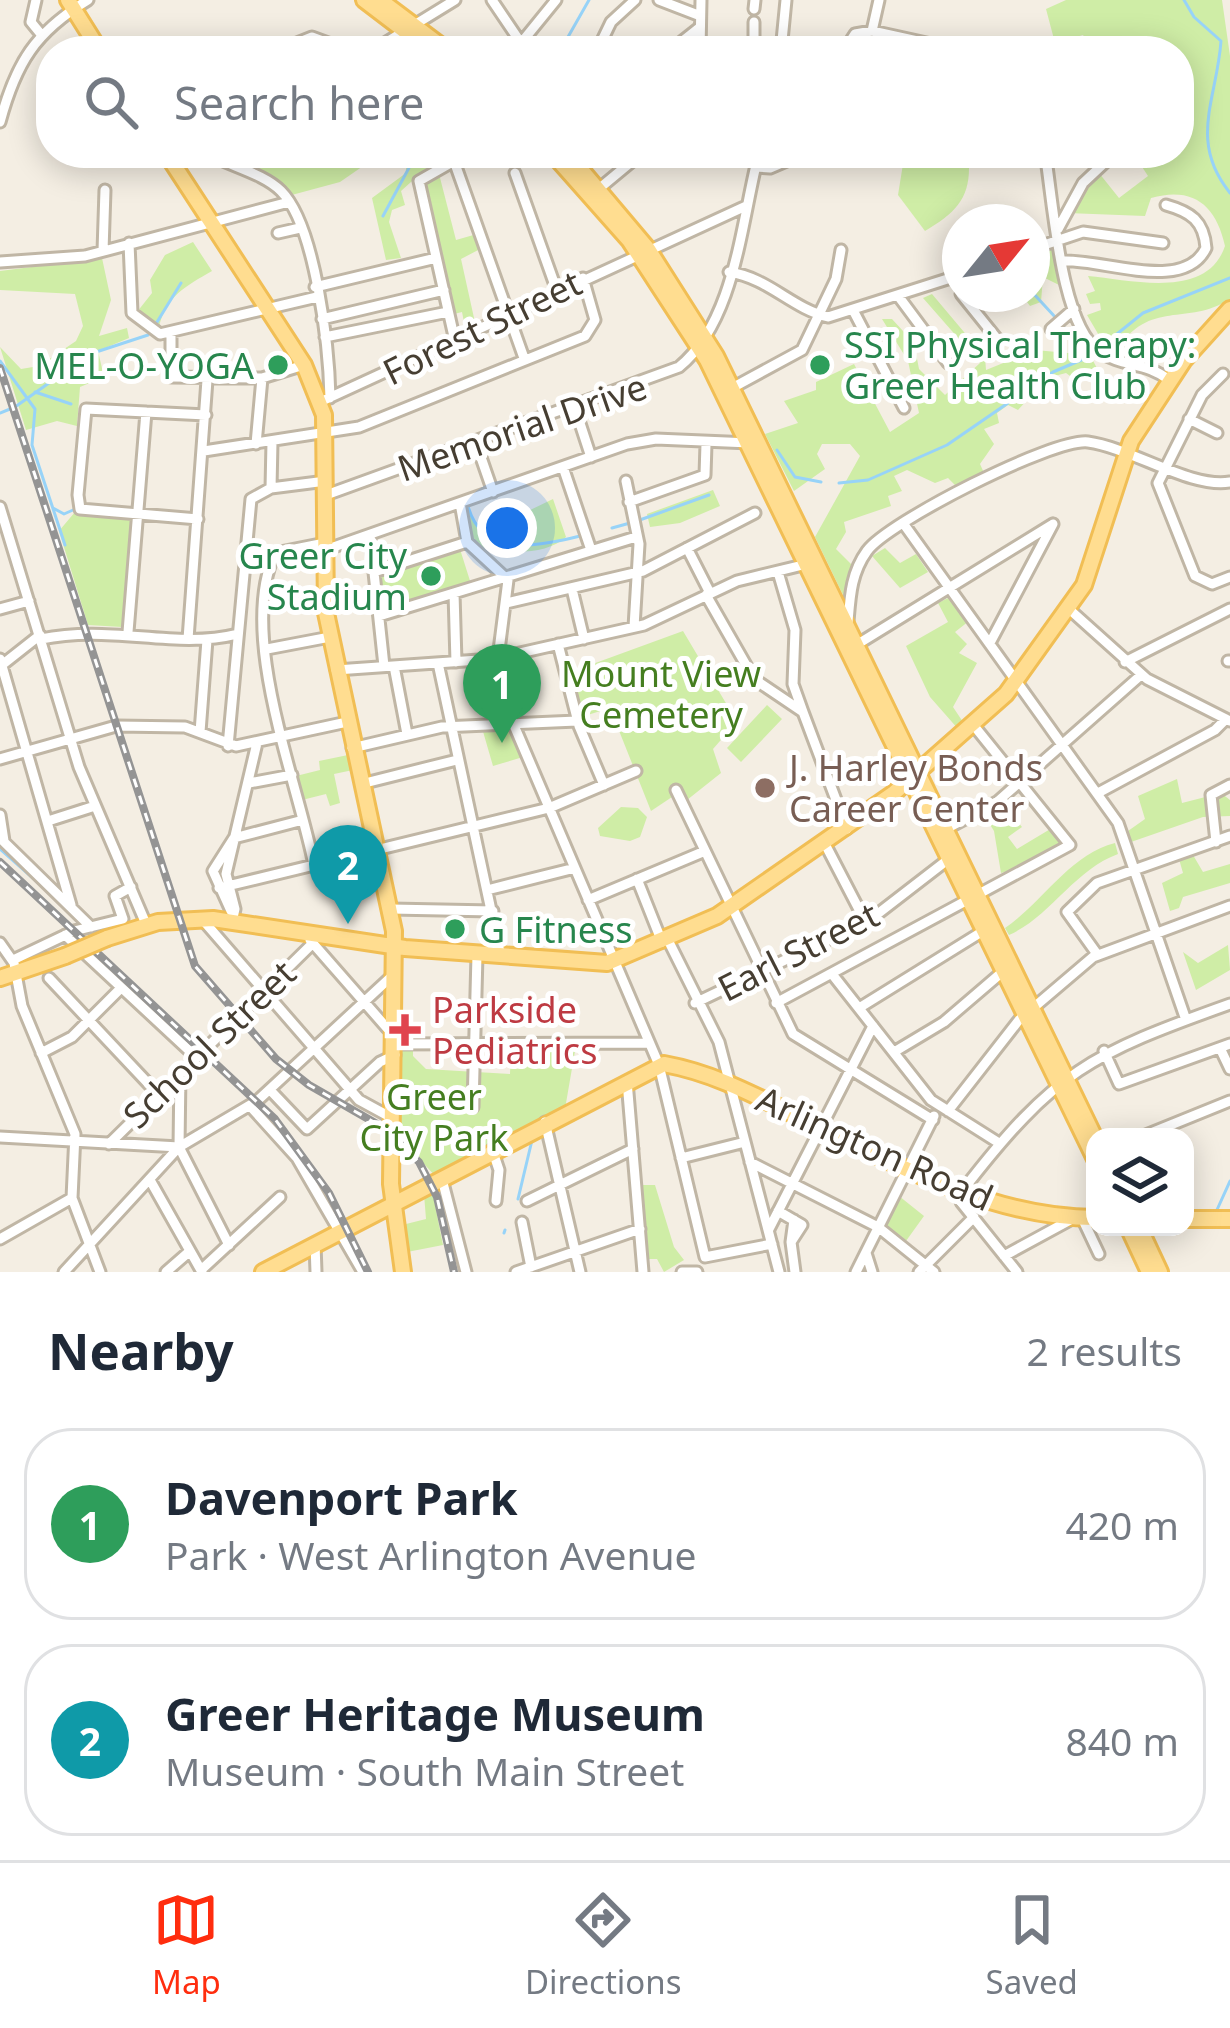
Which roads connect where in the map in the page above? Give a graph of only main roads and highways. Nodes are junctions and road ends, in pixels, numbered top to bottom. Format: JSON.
{"nodes":[{"id":1,"x":364,"y":0,"type":"edge"},
{"id":2,"x":380,"y":0,"type":"edge"},
{"id":3,"x":71,"y":4,"type":"edge"},
{"id":4,"x":409,"y":28,"type":"junction"},
{"id":5,"x":91,"y":36,"type":"edge"},
{"id":6,"x":417,"y":36,"type":"edge"},
{"id":7,"x":423,"y":36,"type":"edge"},
{"id":8,"x":176,"y":168,"type":"edge"},
{"id":9,"x":570,"y":168,"type":"edge"},
{"id":10,"x":578,"y":168,"type":"edge"},
{"id":11,"x":596,"y":191,"type":"junction"},
{"id":12,"x":643,"y":251,"type":"junction"},
{"id":13,"x":1230,"y":310,"type":"edge"},
{"id":14,"x":717,"y":315,"type":"road end"},
{"id":15,"x":697,"y":322,"type":"junction"},
{"id":16,"x":703,"y":343,"type":"junction"},
{"id":17,"x":753,"y":442,"type":"junction"},
{"id":18,"x":915,"y":777,"type":"junction"},
{"id":19,"x":395,"y":945,"type":"junction"},
{"id":20,"x":0,"y":978,"type":"edge"},
{"id":21,"x":1062,"y":1080,"type":"junction"},
{"id":22,"x":1089,"y":1128,"type":"edge"},
{"id":23,"x":1086,"y":1137,"type":"edge"},
{"id":24,"x":392,"y":1203,"type":"junction"},
{"id":25,"x":1083,"y":1218,"type":"edge"},
{"id":26,"x":1194,"y":1219,"type":"edge"},
{"id":27,"x":1230,"y":1219,"type":"edge"},
{"id":28,"x":1132,"y":1236,"type":"edge"},
{"id":29,"x":1142,"y":1236,"type":"edge"},
{"id":30,"x":269,"y":1271,"type":"edge"},
{"id":31,"x":403,"y":1272,"type":"edge"},
{"id":32,"x":1149,"y":1272,"type":"edge"},
{"id":33,"x":1160,"y":1272,"type":"edge"}],
"edges":[{"from":1,"to":4,"type":"main road"},
{"from":2,"to":4,"type":"main road"},
{"from":3,"to":5,"type":"main road"},
{"from":4,"to":6,"type":"main road"},
{"from":4,"to":7,"type":"main road"},
{"from":8,"to":19,"type":"main road"},
{"from":9,"to":11,"type":"main road"},
{"from":10,"to":11,"type":"main road"},
{"from":11,"to":12,"type":"main road"},
{"from":12,"to":15,"type":"main road"},
{"from":12,"to":16,"type":"main road"},
{"from":13,"to":18,"type":"main road"},
{"from":14,"to":15,"type":"main road"},
{"from":15,"to":16,"type":"main road"},
{"from":16,"to":17,"type":"main road"},
{"from":16,"to":17,"type":"main road"},
{"from":17,"to":18,"type":"main road"},
{"from":18,"to":19,"type":"main road"},
{"from":18,"to":21,"type":"main road"},
{"from":19,"to":20,"type":"main road","bridge":true},
{"from":19,"to":24,"type":"main road"},
{"from":21,"to":22,"type":"main road"},
{"from":21,"to":23,"type":"main road"},
{"from":24,"to":25,"type":"main road","name":"Arlington Road"},
{"from":24,"to":30,"type":"main road"},
{"from":24,"to":31,"type":"main road"},
{"from":26,"to":27,"type":"main road"},
{"from":28,"to":32,"type":"main road"},
{"from":29,"to":33,"type":"main road"}]}
